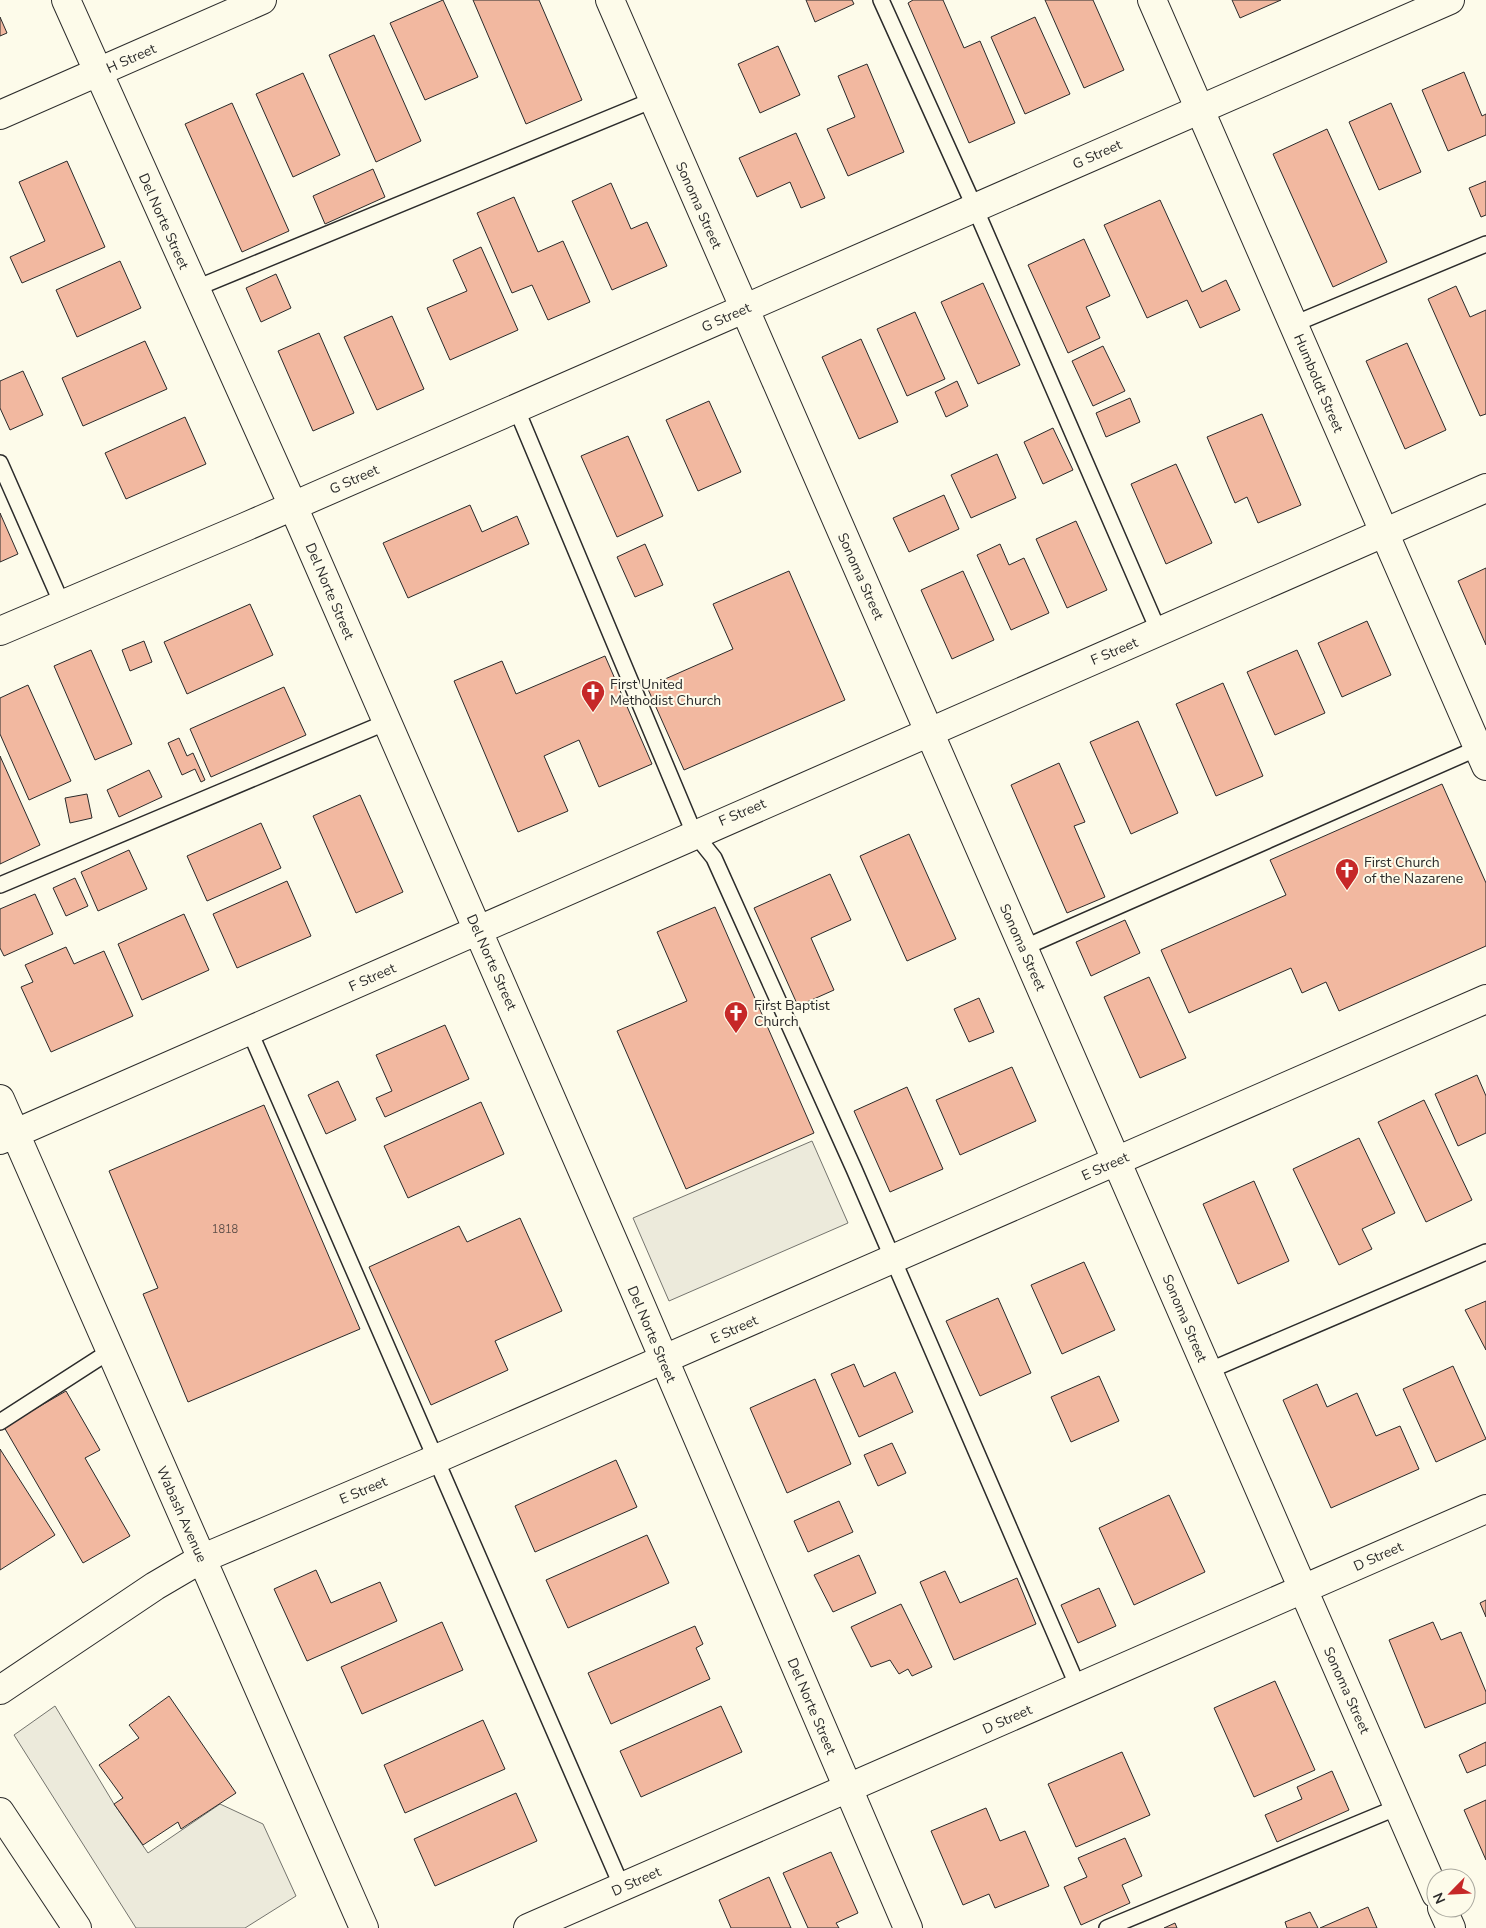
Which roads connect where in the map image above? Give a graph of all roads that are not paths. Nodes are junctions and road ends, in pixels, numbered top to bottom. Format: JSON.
{"nodes":[{"id":1,"x":66,"y":0,"type":"edge"},
{"id":2,"x":262,"y":0,"type":"edge"},
{"id":3,"x":610,"y":0,"type":"edge"},
{"id":4,"x":881,"y":0,"type":"edge"},
{"id":5,"x":1152,"y":0,"type":"edge"},
{"id":6,"x":1450,"y":0,"type":"edge"},
{"id":7,"x":99,"y":72,"type":"junction"},
{"id":8,"x":653,"y":100,"type":"junction"},
{"id":9,"x":1200,"y":109,"type":"junction"},
{"id":10,"x":0,"y":115,"type":"edge"},
{"id":11,"x":975,"y":208,"type":"junction"},
{"id":12,"x":1486,"y":244,"type":"edge"},
{"id":13,"x":194,"y":289,"type":"junction"},
{"id":14,"x":745,"y":308,"type":"junction"},
{"id":15,"x":1294,"y":324,"type":"junction"},
{"id":16,"x":516,"y":408,"type":"junction"},
{"id":17,"x":0,"y":463,"type":"edge"},
{"id":18,"x":1486,"y":488,"type":"edge"},
{"id":19,"x":293,"y":506,"type":"junction"},
{"id":20,"x":1384,"y":532,"type":"junction"},
{"id":21,"x":62,"y":604,"type":"junction"},
{"id":22,"x":0,"y":631,"type":"edge"},
{"id":23,"x":1159,"y":632,"type":"junction"},
{"id":24,"x":387,"y":722,"type":"junction"},
{"id":25,"x":929,"y":731,"type":"junction"},
{"id":26,"x":1482,"y":757,"type":"edge"},
{"id":27,"x":694,"y":833,"type":"junction"},
{"id":28,"x":0,"y":886,"type":"edge"},
{"id":29,"x":477,"y":928,"type":"junction"},
{"id":30,"x":1023,"y":948,"type":"junction"},
{"id":31,"x":1486,"y":999,"type":"edge"},
{"id":32,"x":250,"y":1032,"type":"junction"},
{"id":33,"x":0,"y":1100,"type":"edge"},
{"id":34,"x":7,"y":1136,"type":"edge"},
{"id":35,"x":1116,"y":1161,"type":"junction"},
{"id":36,"x":1486,"y":1252,"type":"edge"},
{"id":37,"x":894,"y":1259,"type":"junction"},
{"id":38,"x":110,"y":1351,"type":"junction"},
{"id":39,"x":663,"y":1360,"type":"junction"},
{"id":40,"x":1208,"y":1371,"type":"junction"},
{"id":41,"x":0,"y":1422,"type":"edge"},
{"id":42,"x":436,"y":1459,"type":"junction"},
{"id":43,"x":1486,"y":1508,"type":"edge"},
{"id":44,"x":201,"y":1559,"type":"junction"},
{"id":45,"x":1303,"y":1589,"type":"junction"},
{"id":46,"x":1078,"y":1687,"type":"junction"},
{"id":47,"x":0,"y":1690,"type":"edge"},
{"id":48,"x":847,"y":1788,"type":"junction"},
{"id":49,"x":1398,"y":1807,"type":"junction"},
{"id":50,"x":0,"y":1812,"type":"edge"},
{"id":51,"x":1426,"y":1871,"type":"edge"},
{"id":52,"x":622,"y":1887,"type":"junction"},
{"id":53,"x":77,"y":1928,"type":"edge"},
{"id":54,"x":364,"y":1928,"type":"edge"},
{"id":55,"x":528,"y":1928,"type":"edge"},
{"id":56,"x":908,"y":1928,"type":"edge"},
{"id":57,"x":1107,"y":1928,"type":"edge"}],
"edges":[{"from":1,"to":7,"type":"street","name":"Del Norte Street"},
{"from":2,"to":7,"type":"street","name":"H Street"},
{"from":3,"to":8,"type":"street","name":"Sonoma Street"},
{"from":4,"to":11,"type":"lane"},
{"from":5,"to":9,"type":"street","name":"Humboldt Street"},
{"from":6,"to":9,"type":"street","name":"G Street"},
{"from":7,"to":10,"type":"street","name":"H Street"},
{"from":7,"to":13,"type":"street","name":"Del Norte Street"},
{"from":8,"to":13,"type":"lane"},
{"from":8,"to":14,"type":"street","name":"Sonoma Street"},
{"from":9,"to":11,"type":"street","name":"G Street"},
{"from":9,"to":15,"type":"street","name":"Humboldt Street"},
{"from":11,"to":14,"type":"street","name":"G Street"},
{"from":11,"to":23,"type":"lane"},
{"from":12,"to":15,"type":"lane"},
{"from":13,"to":19,"type":"street","name":"Del Norte Street"},
{"from":14,"to":16,"type":"street","name":"G Street"},
{"from":14,"to":25,"type":"street","name":"Sonoma Street"},
{"from":15,"to":20,"type":"street","name":"Humboldt Street"},
{"from":16,"to":19,"type":"street","name":"G Street"},
{"from":16,"to":27,"type":"lane"},
{"from":17,"to":21,"type":"lane"},
{"from":18,"to":20,"type":"street","name":"F Street"},
{"from":19,"to":21,"type":"street","name":"G Street"},
{"from":19,"to":24,"type":"street","name":"Del Norte Street"},
{"from":20,"to":23,"type":"street","name":"F Street"},
{"from":20,"to":26,"type":"street","name":"Humboldt Street"},
{"from":21,"to":22,"type":"street","name":"G Street"},
{"from":23,"to":25,"type":"street","name":"F Street"},
{"from":24,"to":28,"type":"lane"},
{"from":24,"to":29,"type":"street","name":"Del Norte Street"},
{"from":25,"to":27,"type":"street","name":"F Street"},
{"from":25,"to":30,"type":"street","name":"Sonoma Street"},
{"from":26,"to":30,"type":"lane"},
{"from":27,"to":29,"type":"street","name":"F Street"},
{"from":27,"to":37,"type":"lane"},
{"from":29,"to":32,"type":"street","name":"F Street"},
{"from":29,"to":39,"type":"street","name":"Del Norte Street"},
{"from":30,"to":35,"type":"street","name":"Sonoma Street"},
{"from":31,"to":35,"type":"street","name":"E Street"},
{"from":32,"to":34,"type":"street","name":"F Street"},
{"from":32,"to":42,"type":"lane"},
{"from":33,"to":34,"type":"street","name":"Wabash Avenue"},
{"from":34,"to":38,"type":"street","name":"Wabash Avenue"},
{"from":35,"to":37,"type":"street","name":"E Street"},
{"from":35,"to":40,"type":"street","name":"Sonoma Street"},
{"from":36,"to":40,"type":"lane"},
{"from":37,"to":39,"type":"street","name":"E Street"},
{"from":37,"to":46,"type":"lane"},
{"from":38,"to":41,"type":"lane"},
{"from":38,"to":44,"type":"street","name":"Wabash Avenue"},
{"from":39,"to":42,"type":"street","name":"E Street"},
{"from":39,"to":48,"type":"street","name":"Del Norte Street"},
{"from":40,"to":45,"type":"street","name":"Sonoma Street"},
{"from":42,"to":44,"type":"street","name":"E Street"},
{"from":42,"to":52,"type":"lane"},
{"from":43,"to":45,"type":"street","name":"D Street"},
{"from":44,"to":47,"type":"street","name":"E Street"},
{"from":44,"to":54,"type":"street","name":"Wabash Avenue"},
{"from":45,"to":46,"type":"street","name":"D Street"},
{"from":45,"to":49,"type":"street","name":"Sonoma Street"},
{"from":46,"to":48,"type":"street","name":"D Street"},
{"from":48,"to":52,"type":"street","name":"D Street"},
{"from":48,"to":56,"type":"street","name":"Del Norte Street"},
{"from":49,"to":51,"type":"street","name":"Sonoma Street"},
{"from":49,"to":57,"type":"lane"},
{"from":50,"to":53,"type":"street"},
{"from":52,"to":55,"type":"street","name":"D Street"}]}
